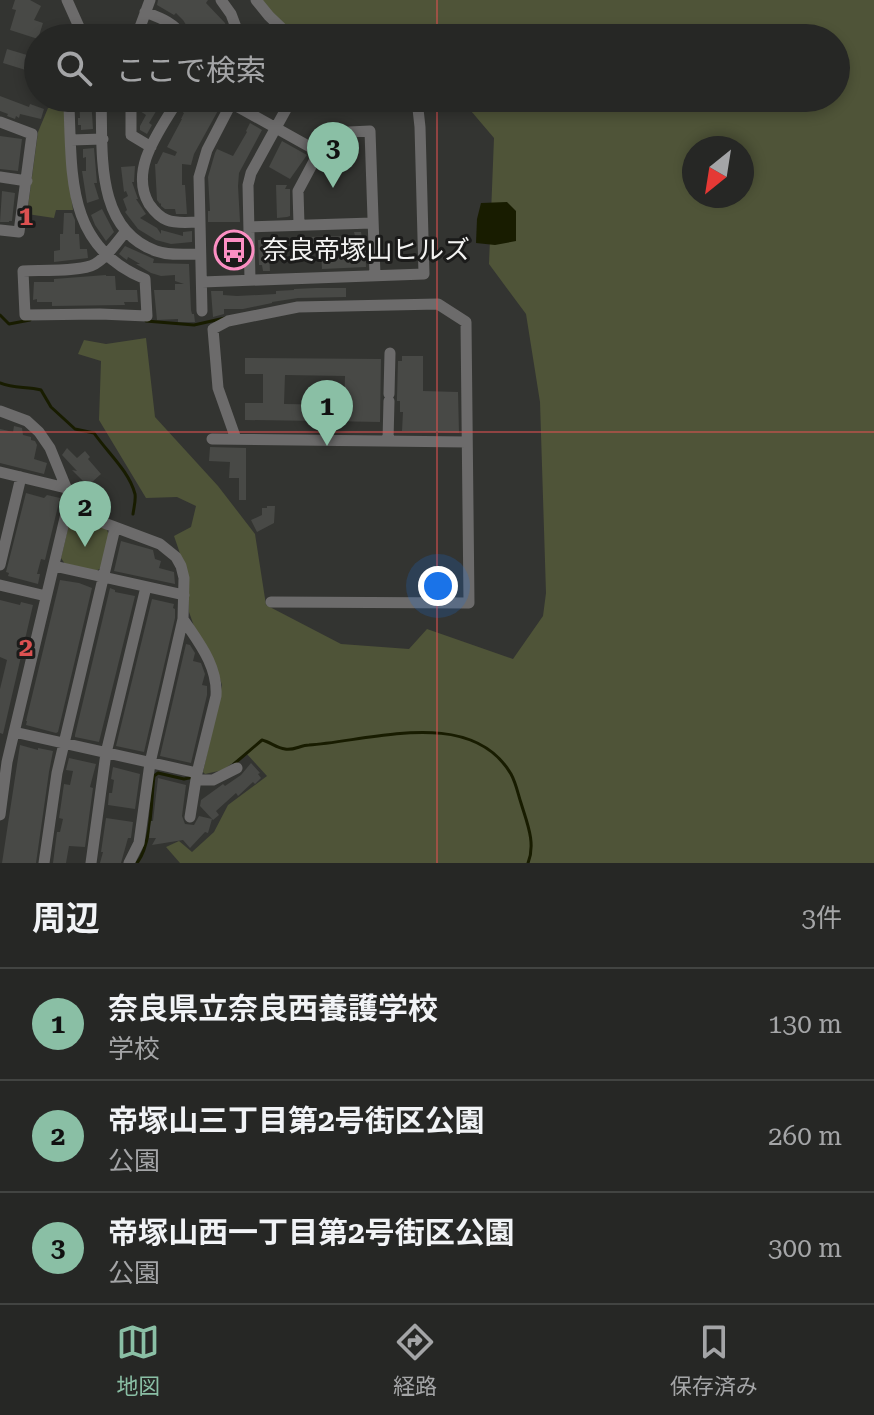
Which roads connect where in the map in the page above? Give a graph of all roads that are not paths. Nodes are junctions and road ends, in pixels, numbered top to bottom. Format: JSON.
{"nodes":[{"id":1,"x":67,"y":0,"type":"edge"},
{"id":2,"x":150,"y":0,"type":"edge"},
{"id":3,"x":256,"y":0,"type":"edge"},
{"id":4,"x":224,"y":1,"type":"edge"},
{"id":5,"x":145,"y":12,"type":"junction"},
{"id":6,"x":78,"y":24,"type":"edge"},
{"id":7,"x":141,"y":24,"type":"edge"},
{"id":8,"x":172,"y":24,"type":"edge"},
{"id":9,"x":235,"y":24,"type":"edge"},
{"id":10,"x":277,"y":24,"type":"edge"},
{"id":11,"x":69,"y":112,"type":"edge"},
{"id":12,"x":102,"y":112,"type":"edge"},
{"id":13,"x":131,"y":112,"type":"edge"},
{"id":14,"x":171,"y":112,"type":"edge"},
{"id":15,"x":224,"y":112,"type":"edge"},
{"id":16,"x":249,"y":112,"type":"edge"},
{"id":17,"x":284,"y":112,"type":"edge"},
{"id":18,"x":418,"y":112,"type":"edge"},
{"id":19,"x":0,"y":122,"type":"edge"},
{"id":20,"x":275,"y":128,"type":"junction"},
{"id":21,"x":103,"y":139,"type":"junction"},
{"id":22,"x":71,"y":140,"type":"junction"},
{"id":23,"x":151,"y":147,"type":"junction"},
{"id":24,"x":319,"y":152,"type":"junction"},
{"id":25,"x":0,"y":177,"type":"edge"},
{"id":26,"x":27,"y":181,"type":"junction"},
{"id":27,"x":199,"y":222,"type":"junction"},
{"id":28,"x":372,"y":223,"type":"junction"},
{"id":29,"x":299,"y":225,"type":"junction"},
{"id":30,"x":250,"y":227,"type":"junction"},
{"id":31,"x":0,"y":230,"type":"edge"},
{"id":32,"x":126,"y":231,"type":"junction"},
{"id":33,"x":106,"y":254,"type":"junction"},
{"id":34,"x":200,"y":254,"type":"junction"},
{"id":35,"x":375,"y":276,"type":"junction"},
{"id":36,"x":250,"y":280,"type":"junction"},
{"id":37,"x":202,"y":282,"type":"junction"},
{"id":38,"x":202,"y":311,"type":"dead end"},
{"id":39,"x":390,"y":353,"type":"dead end"},
{"id":40,"x":0,"y":411,"type":"edge"},
{"id":41,"x":212,"y":439,"type":"dead end"},
{"id":42,"x":236,"y":439,"type":"junction"},
{"id":43,"x":388,"y":440,"type":"junction"},
{"id":44,"x":467,"y":442,"type":"junction"},
{"id":45,"x":0,"y":472,"type":"edge"},
{"id":46,"x":21,"y":477,"type":"junction"},
{"id":47,"x":66,"y":488,"type":"junction"},
{"id":48,"x":67,"y":509,"type":"junction"},
{"id":49,"x":115,"y":528,"type":"junction"},
{"id":50,"x":0,"y":565,"type":"edge"},
{"id":51,"x":54,"y":566,"type":"junction"},
{"id":52,"x":103,"y":577,"type":"junction"},
{"id":53,"x":0,"y":585,"type":"edge"},
{"id":54,"x":146,"y":587,"type":"junction"},
{"id":55,"x":184,"y":595,"type":"junction"},
{"id":56,"x":46,"y":596,"type":"junction"},
{"id":57,"x":271,"y":602,"type":"dead end"},
{"id":58,"x":183,"y":619,"type":"junction"},
{"id":59,"x":14,"y":732,"type":"junction"},
{"id":60,"x":64,"y":743,"type":"junction"},
{"id":61,"x":106,"y":753,"type":"junction"},
{"id":62,"x":3,"y":761,"type":"edge"},
{"id":63,"x":150,"y":763,"type":"junction"},
{"id":64,"x":237,"y":768,"type":"dead end"},
{"id":65,"x":197,"y":777,"type":"junction"},
{"id":66,"x":0,"y":815,"type":"edge"},
{"id":67,"x":190,"y":817,"type":"dead end"},
{"id":68,"x":134,"y":861,"type":"edge"},
{"id":69,"x":44,"y":863,"type":"edge"},
{"id":70,"x":91,"y":863,"type":"edge"}],
"edges":[{"from":1,"to":6,"type":"street"},
{"from":2,"to":5,"type":"street"},
{"from":3,"to":10,"type":"street"},
{"from":4,"to":9,"type":"street"},
{"from":5,"to":7,"type":"street"},
{"from":5,"to":8,"type":"street"},
{"from":11,"to":22,"type":"street"},
{"from":12,"to":21,"type":"street"},
{"from":13,"to":23,"type":"street"},
{"from":14,"to":23,"type":"street"},
{"from":15,"to":27,"type":"street"},
{"from":16,"to":20,"type":"street"},
{"from":17,"to":20,"type":"street"},
{"from":18,"to":35,"type":"street"},
{"from":19,"to":26,"type":"street"},
{"from":20,"to":24,"type":"street"},
{"from":20,"to":30,"type":"street"},
{"from":21,"to":22,"type":"street"},
{"from":21,"to":32,"type":"street"},
{"from":22,"to":33,"type":"street"},
{"from":23,"to":27,"type":"street"},
{"from":24,"to":28,"type":"street"},
{"from":24,"to":29,"type":"street"},
{"from":25,"to":26,"type":"street"},
{"from":26,"to":31,"type":"street"},
{"from":27,"to":34,"type":"street"},
{"from":28,"to":29,"type":"street"},
{"from":28,"to":35,"type":"street"},
{"from":29,"to":30,"type":"street"},
{"from":30,"to":36,"type":"street"},
{"from":32,"to":33,"type":"street"},
{"from":32,"to":34,"type":"street"},
{"from":33,"to":33,"type":"street"},
{"from":34,"to":37,"type":"street"},
{"from":35,"to":36,"type":"street"},
{"from":36,"to":37,"type":"street"},
{"from":37,"to":38,"type":"street"},
{"from":39,"to":43,"type":"street"},
{"from":40,"to":47,"type":"street"},
{"from":41,"to":42,"type":"street"},
{"from":42,"to":43,"type":"street"},
{"from":42,"to":44,"type":"street"},
{"from":43,"to":44,"type":"street"},
{"from":44,"to":57,"type":"street"},
{"from":45,"to":46,"type":"street"},
{"from":46,"to":47,"type":"street"},
{"from":46,"to":50,"type":"street"},
{"from":47,"to":48,"type":"street"},
{"from":48,"to":49,"type":"street"},
{"from":48,"to":51,"type":"street"},
{"from":49,"to":52,"type":"street"},
{"from":49,"to":55,"type":"street"},
{"from":51,"to":52,"type":"street"},
{"from":51,"to":56,"type":"street"},
{"from":52,"to":54,"type":"street"},
{"from":52,"to":60,"type":"street"},
{"from":53,"to":56,"type":"street"},
{"from":54,"to":55,"type":"street"},
{"from":54,"to":61,"type":"street"},
{"from":55,"to":58,"type":"street"},
{"from":56,"to":59,"type":"street"},
{"from":58,"to":63,"type":"street"},
{"from":58,"to":65,"type":"street"},
{"from":59,"to":60,"type":"street"},
{"from":59,"to":62,"type":"street"},
{"from":60,"to":61,"type":"street"},
{"from":60,"to":69,"type":"street"},
{"from":61,"to":63,"type":"street"},
{"from":61,"to":70,"type":"street"},
{"from":62,"to":66,"type":"street"},
{"from":63,"to":65,"type":"street"},
{"from":63,"to":68,"type":"street"},
{"from":64,"to":65,"type":"street"},
{"from":65,"to":67,"type":"street"}]}
